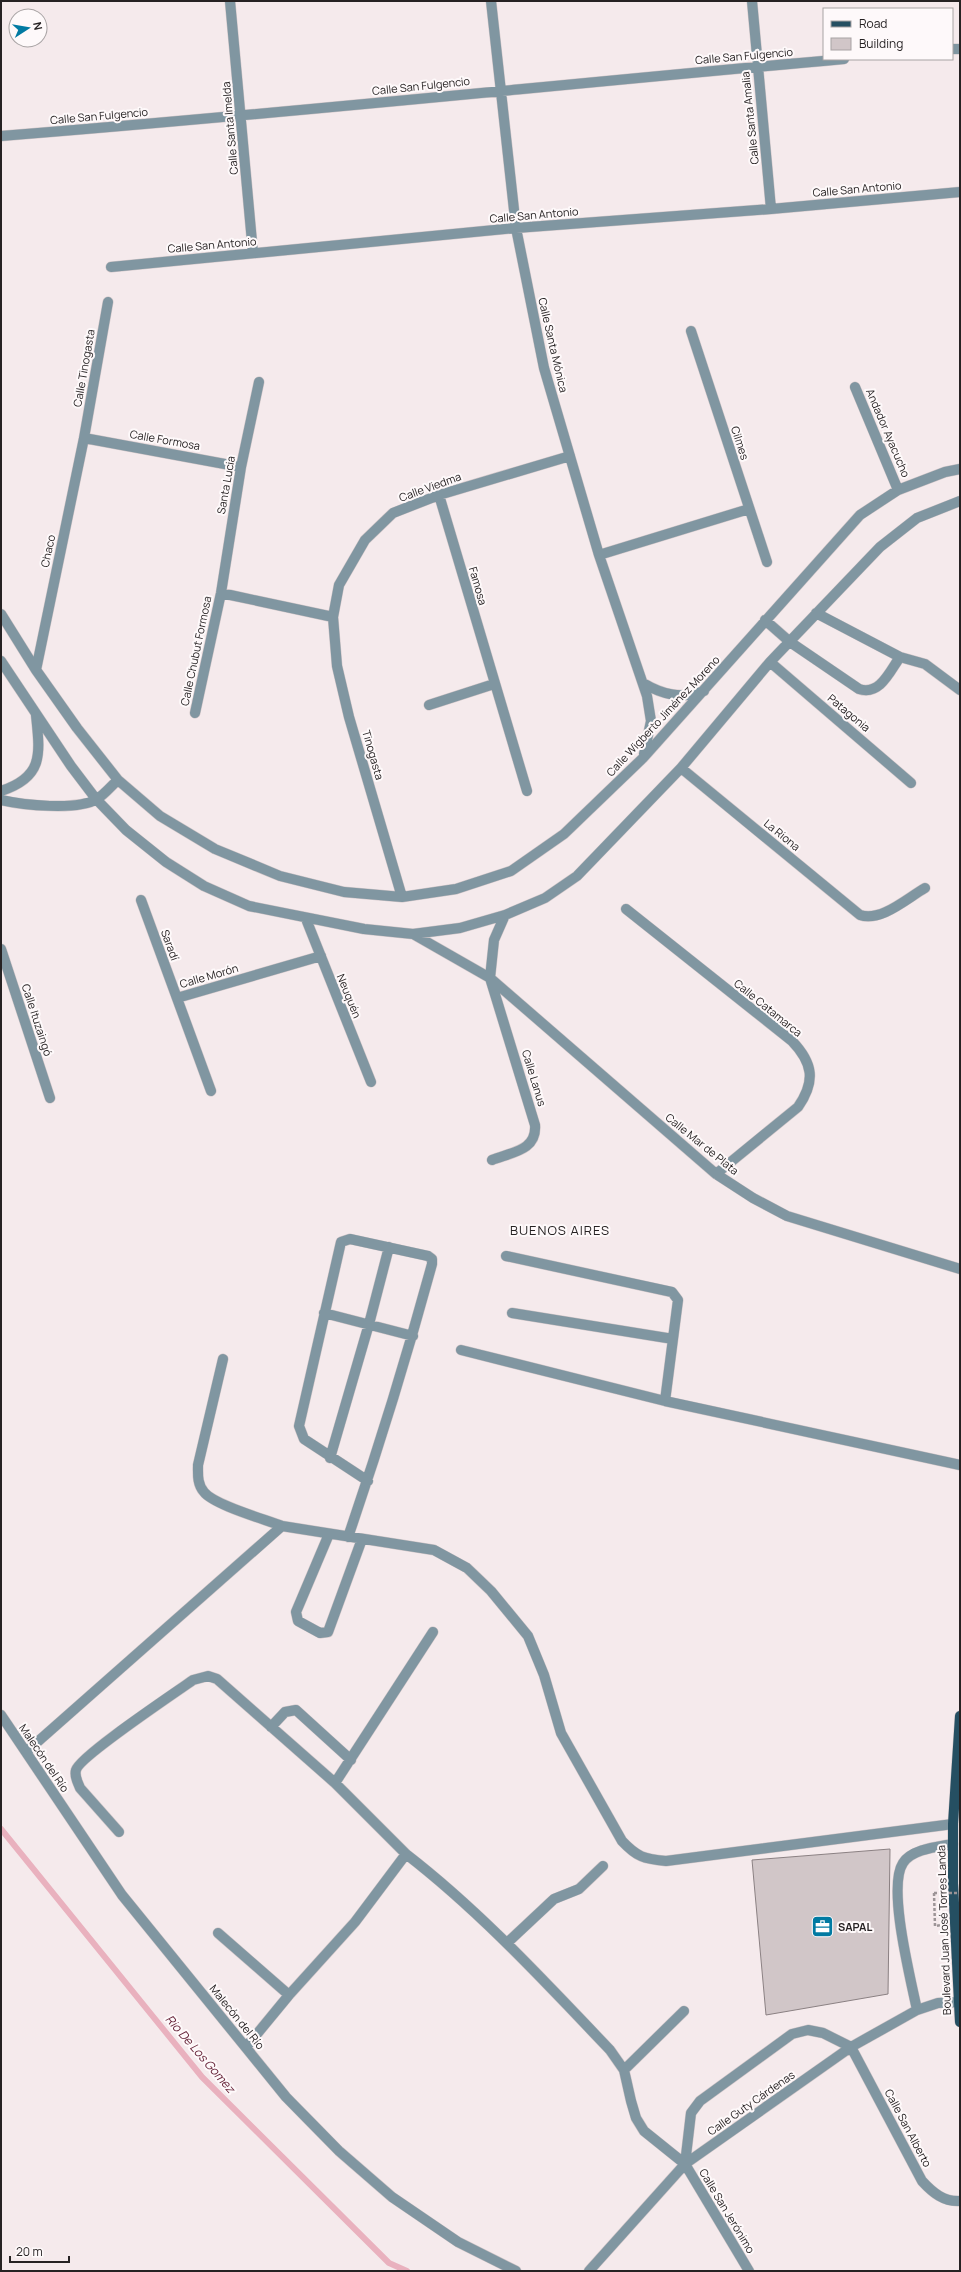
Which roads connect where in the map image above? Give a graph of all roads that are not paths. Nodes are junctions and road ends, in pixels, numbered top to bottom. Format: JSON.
{"nodes":[{"id":1,"x":230,"y":1,"type":"edge"},
{"id":2,"x":491,"y":1,"type":"edge"},
{"id":3,"x":752,"y":1,"type":"edge"},
{"id":4,"x":833,"y":60,"type":"edge"},
{"id":5,"x":757,"y":67,"type":"junction"},
{"id":6,"x":500,"y":90,"type":"junction"},
{"id":7,"x":241,"y":117,"type":"junction"},
{"id":8,"x":1,"y":136,"type":"edge"},
{"id":9,"x":960,"y":192,"type":"edge"},
{"id":10,"x":771,"y":209,"type":"junction"},
{"id":11,"x":516,"y":228,"type":"junction"},
{"id":12,"x":253,"y":253,"type":"junction"},
{"id":13,"x":111,"y":267,"type":"dead end"},
{"id":14,"x":108,"y":302,"type":"dead end"},
{"id":15,"x":691,"y":331,"type":"dead end"},
{"id":16,"x":259,"y":382,"type":"dead end"},
{"id":17,"x":855,"y":387,"type":"dead end"},
{"id":18,"x":84,"y":438,"type":"junction"},
{"id":19,"x":570,"y":456,"type":"junction"},
{"id":20,"x":241,"y":466,"type":"junction"},
{"id":21,"x":960,"y":469,"type":"edge"},
{"id":22,"x":898,"y":490,"type":"junction"},
{"id":23,"x":439,"y":495,"type":"junction"},
{"id":24,"x":960,"y":501,"type":"edge"},
{"id":25,"x":749,"y":509,"type":"junction"},
{"id":26,"x":599,"y":555,"type":"junction"},
{"id":27,"x":767,"y":562,"type":"dead end"},
{"id":28,"x":221,"y":593,"type":"junction"},
{"id":29,"x":816,"y":613,"type":"junction"},
{"id":30,"x":1,"y":614,"type":"edge"},
{"id":31,"x":333,"y":617,"type":"junction"},
{"id":32,"x":765,"y":620,"type":"junction"},
{"id":33,"x":790,"y":642,"type":"junction"},
{"id":34,"x":900,"y":657,"type":"junction"},
{"id":35,"x":1,"y":662,"type":"edge"},
{"id":36,"x":770,"y":662,"type":"junction"},
{"id":37,"x":36,"y":670,"type":"junction"},
{"id":38,"x":643,"y":683,"type":"junction"},
{"id":39,"x":494,"y":684,"type":"junction"},
{"id":40,"x":960,"y":690,"type":"edge"},
{"id":41,"x":704,"y":691,"type":"junction"},
{"id":42,"x":429,"y":705,"type":"dead end"},
{"id":43,"x":195,"y":713,"type":"dead end"},
{"id":44,"x":35,"y":714,"type":"junction"},
{"id":45,"x":643,"y":758,"type":"junction"},
{"id":46,"x":682,"y":768,"type":"junction"},
{"id":47,"x":118,"y":780,"type":"junction"},
{"id":48,"x":912,"y":783,"type":"dead end"},
{"id":49,"x":1,"y":791,"type":"edge"},
{"id":50,"x":527,"y":791,"type":"dead end"},
{"id":51,"x":96,"y":799,"type":"junction"},
{"id":52,"x":1,"y":800,"type":"edge"},
{"id":53,"x":924,"y":888,"type":"dead end"},
{"id":54,"x":402,"y":897,"type":"junction"},
{"id":55,"x":141,"y":900,"type":"dead end"},
{"id":56,"x":626,"y":909,"type":"dead end"},
{"id":57,"x":505,"y":915,"type":"junction"},
{"id":58,"x":306,"y":919,"type":"junction"},
{"id":59,"x":413,"y":934,"type":"junction"},
{"id":60,"x":2,"y":955,"type":"edge"},
{"id":61,"x":320,"y":956,"type":"junction"},
{"id":62,"x":490,"y":978,"type":"junction"},
{"id":63,"x":177,"y":998,"type":"junction"},
{"id":64,"x":371,"y":1082,"type":"dead end"},
{"id":65,"x":210,"y":1091,"type":"dead end"},
{"id":66,"x":50,"y":1098,"type":"dead end"},
{"id":67,"x":492,"y":1160,"type":"dead end"},
{"id":68,"x":716,"y":1174,"type":"junction"},
{"id":69,"x":389,"y":1247,"type":"junction"},
{"id":70,"x":506,"y":1256,"type":"dead end"},
{"id":71,"x":960,"y":1269,"type":"edge"},
{"id":72,"x":324,"y":1313,"type":"junction"},
{"id":73,"x":512,"y":1313,"type":"dead end"},
{"id":74,"x":369,"y":1324,"type":"junction"},
{"id":75,"x":413,"y":1336,"type":"junction"},
{"id":76,"x":672,"y":1339,"type":"junction"},
{"id":77,"x":461,"y":1350,"type":"dead end"},
{"id":78,"x":223,"y":1359,"type":"dead end"},
{"id":79,"x":665,"y":1401,"type":"junction"},
{"id":80,"x":330,"y":1458,"type":"junction"},
{"id":81,"x":960,"y":1465,"type":"edge"},
{"id":82,"x":368,"y":1481,"type":"junction"},
{"id":83,"x":282,"y":1526,"type":"junction"},
{"id":84,"x":329,"y":1534,"type":"junction"},
{"id":85,"x":348,"y":1537,"type":"junction"},
{"id":86,"x":362,"y":1539,"type":"junction"},
{"id":87,"x":433,"y":1632,"type":"dead end"},
{"id":88,"x":1,"y":1715,"type":"edge"},
{"id":89,"x":960,"y":1716,"type":"edge"},
{"id":90,"x":271,"y":1727,"type":"junction"},
{"id":91,"x":26,"y":1752,"type":"junction"},
{"id":92,"x":351,"y":1760,"type":"junction"},
{"id":93,"x":335,"y":1783,"type":"junction"},
{"id":94,"x":953,"y":1824,"type":"junction"},
{"id":95,"x":119,"y":1832,"type":"dead end"},
{"id":96,"x":953,"y":1844,"type":"junction"},
{"id":97,"x":406,"y":1854,"type":"junction"},
{"id":98,"x":602,"y":1866,"type":"dead end"},
{"id":99,"x":218,"y":1933,"type":"dead end"},
{"id":100,"x":507,"y":1943,"type":"junction"},
{"id":101,"x":289,"y":1995,"type":"junction"},
{"id":102,"x":959,"y":2002,"type":"junction"},
{"id":103,"x":917,"y":2010,"type":"junction"},
{"id":104,"x":684,"y":2011,"type":"dead end"},
{"id":105,"x":960,"y":2022,"type":"edge"},
{"id":106,"x":246,"y":2046,"type":"junction"},
{"id":107,"x":851,"y":2047,"type":"junction"},
{"id":108,"x":624,"y":2070,"type":"junction"},
{"id":109,"x":685,"y":2164,"type":"junction"},
{"id":110,"x":960,"y":2201,"type":"edge"},
{"id":111,"x":516,"y":2271,"type":"edge"},
{"id":112,"x":589,"y":2271,"type":"edge"},
{"id":113,"x":749,"y":2271,"type":"edge"}],
"edges":[{"from":1,"to":7,"type":"street","name":"Calle Santa Imelda"},
{"from":2,"to":6,"type":"street","name":"Calle Santa Mónica"},
{"from":3,"to":5,"type":"street","name":"Calle Santa Amalia"},
{"from":4,"to":5,"type":"street","name":"Calle San Fulgencio"},
{"from":5,"to":6,"type":"street","name":"Calle San Fulgencio"},
{"from":5,"to":10,"type":"street","name":"Calle Santa Amalia"},
{"from":6,"to":7,"type":"street","name":"Calle San Fulgencio"},
{"from":6,"to":11,"type":"street","name":"Calle Santa Mónica"},
{"from":7,"to":8,"type":"street","name":"Calle San Fulgencio"},
{"from":7,"to":12,"type":"street","name":"Calle Santa Imelda"},
{"from":9,"to":10,"type":"street","name":"Calle San Antonio"},
{"from":10,"to":11,"type":"street","name":"Calle San Antonio"},
{"from":11,"to":12,"type":"street","name":"Calle San Antonio"},
{"from":11,"to":19,"type":"street","name":"Calle Santa Mónica"},
{"from":12,"to":13,"type":"street","name":"Calle San Antonio"},
{"from":14,"to":18,"type":"street","name":"Calle Tinogasta"},
{"from":15,"to":25,"type":"street","name":"Cilmes"},
{"from":16,"to":20,"type":"street","name":"Santa Lucia"},
{"from":17,"to":22,"type":"street","name":"Andador Ayacucho"},
{"from":18,"to":20,"type":"street","name":"Calle Formosa"},
{"from":18,"to":37,"type":"street","name":"Chaco"},
{"from":19,"to":23,"type":"street","name":"Calle Viedma"},
{"from":19,"to":26,"type":"street","name":"Calle Santa Mónica"},
{"from":20,"to":28,"type":"street","name":"Santa Lucia"},
{"from":21,"to":22,"type":"street","name":"Calle Wigberto Jiménez Moreno"},
{"from":22,"to":32,"type":"street","name":"Calle Wigberto Jiménez Moreno"},
{"from":23,"to":31,"type":"street","name":"Calle Viedma"},
{"from":23,"to":39,"type":"street","name":"Famosa"},
{"from":24,"to":29,"type":"street"},
{"from":25,"to":26,"type":"street"},
{"from":25,"to":27,"type":"street","name":"Cilmes"},
{"from":26,"to":38,"type":"street","name":"Calle Santa Mónica"},
{"from":28,"to":31,"type":"street"},
{"from":28,"to":43,"type":"street","name":"Calle Chubut Formosa"},
{"from":29,"to":33,"type":"street"},
{"from":29,"to":34,"type":"street"},
{"from":30,"to":37,"type":"street","name":"Calle Wigberto Jiménez Moreno"},
{"from":31,"to":54,"type":"street","name":"Tinogasta"},
{"from":32,"to":33,"type":"street"},
{"from":32,"to":41,"type":"street","name":"Calle Wigberto Jiménez Moreno"},
{"from":33,"to":34,"type":"street"},
{"from":33,"to":36,"type":"street"},
{"from":34,"to":40,"type":"street"},
{"from":35,"to":44,"type":"street"},
{"from":36,"to":46,"type":"street"},
{"from":36,"to":48,"type":"street","name":"Patagonia"},
{"from":37,"to":47,"type":"street","name":"Calle Wigberto Jiménez Moreno"},
{"from":38,"to":41,"type":"street"},
{"from":38,"to":45,"type":"street","name":"Calle Santa Mónica"},
{"from":39,"to":42,"type":"street"},
{"from":39,"to":50,"type":"street","name":"Famosa"},
{"from":41,"to":45,"type":"street","name":"Calle Wigberto Jiménez Moreno"},
{"from":44,"to":49,"type":"street"},
{"from":44,"to":51,"type":"street"},
{"from":45,"to":54,"type":"street","name":"Calle Wigberto Jiménez Moreno"},
{"from":46,"to":53,"type":"street","name":"La Riona"},
{"from":46,"to":57,"type":"street"},
{"from":47,"to":51,"type":"street"},
{"from":47,"to":54,"type":"street","name":"Calle Wigberto Jiménez Moreno"},
{"from":51,"to":52,"type":"street"},
{"from":51,"to":58,"type":"street"},
{"from":55,"to":63,"type":"street","name":"Saradí"},
{"from":56,"to":68,"type":"street","name":"Calle Catamarca"},
{"from":57,"to":59,"type":"street"},
{"from":57,"to":62,"type":"street"},
{"from":58,"to":59,"type":"street"},
{"from":58,"to":61,"type":"street","name":"Neuquén"},
{"from":59,"to":62,"type":"street","name":"Calle Mar de Plata"},
{"from":60,"to":66,"type":"street","name":"Calle Ituzaingó"},
{"from":61,"to":63,"type":"street","name":"Calle Morón"},
{"from":61,"to":64,"type":"street","name":"Neuquén"},
{"from":62,"to":67,"type":"street","name":"Calle Lanus"},
{"from":62,"to":68,"type":"street","name":"Calle Mar de Plata"},
{"from":63,"to":65,"type":"street","name":"Calle Morón"},
{"from":68,"to":71,"type":"street","name":"Calle Mar de Plata"},
{"from":69,"to":72,"type":"street"},
{"from":69,"to":74,"type":"street"},
{"from":69,"to":75,"type":"street"},
{"from":70,"to":76,"type":"street"},
{"from":72,"to":74,"type":"street"},
{"from":72,"to":80,"type":"street"},
{"from":73,"to":76,"type":"street"},
{"from":74,"to":75,"type":"street"},
{"from":74,"to":80,"type":"street"},
{"from":75,"to":82,"type":"street"},
{"from":76,"to":79,"type":"street"},
{"from":77,"to":79,"type":"street"},
{"from":78,"to":83,"type":"street"},
{"from":79,"to":81,"type":"street"},
{"from":80,"to":82,"type":"street"},
{"from":82,"to":85,"type":"street"},
{"from":83,"to":84,"type":"street"},
{"from":83,"to":91,"type":"street"},
{"from":84,"to":85,"type":"street"},
{"from":84,"to":86,"type":"street"},
{"from":85,"to":86,"type":"street"},
{"from":86,"to":94,"type":"street"},
{"from":87,"to":92,"type":"street"},
{"from":88,"to":91,"type":"street","name":"Malecón del Río"},
{"from":89,"to":94,"type":"main road","name":"Boulevard Juan José Torres Landa"},
{"from":90,"to":92,"type":"street"},
{"from":90,"to":93,"type":"street"},
{"from":90,"to":95,"type":"street"},
{"from":91,"to":106,"type":"street","name":"Malecón del Río"},
{"from":92,"to":93,"type":"street"},
{"from":93,"to":97,"type":"street"},
{"from":94,"to":96,"type":"main road","name":"Boulevard Juan José Torres Landa"},
{"from":96,"to":102,"type":"main road","name":"Boulevard Juan José Torres Landa"},
{"from":96,"to":103,"type":"street"},
{"from":97,"to":100,"type":"street"},
{"from":97,"to":101,"type":"street"},
{"from":98,"to":100,"type":"street"},
{"from":99,"to":101,"type":"street"},
{"from":100,"to":108,"type":"street"},
{"from":101,"to":106,"type":"street"},
{"from":102,"to":103,"type":"street","name":"Calle Guty Cárdenas"},
{"from":102,"to":105,"type":"main road","name":"Boulevard Juan José Torres Landa"},
{"from":103,"to":107,"type":"street","name":"Calle Guty Cárdenas"},
{"from":104,"to":108,"type":"street"},
{"from":106,"to":111,"type":"street","name":"Malecón del Río"},
{"from":107,"to":109,"type":"street","name":"Calle Guty Cárdenas"},
{"from":107,"to":109,"type":"street"},
{"from":107,"to":110,"type":"street","name":"Calle San Alberto"},
{"from":108,"to":109,"type":"street"},
{"from":109,"to":112,"type":"street","name":"Calle Guty Cárdenas"},
{"from":109,"to":113,"type":"street","name":"Calle San Jerónimo"}]}
